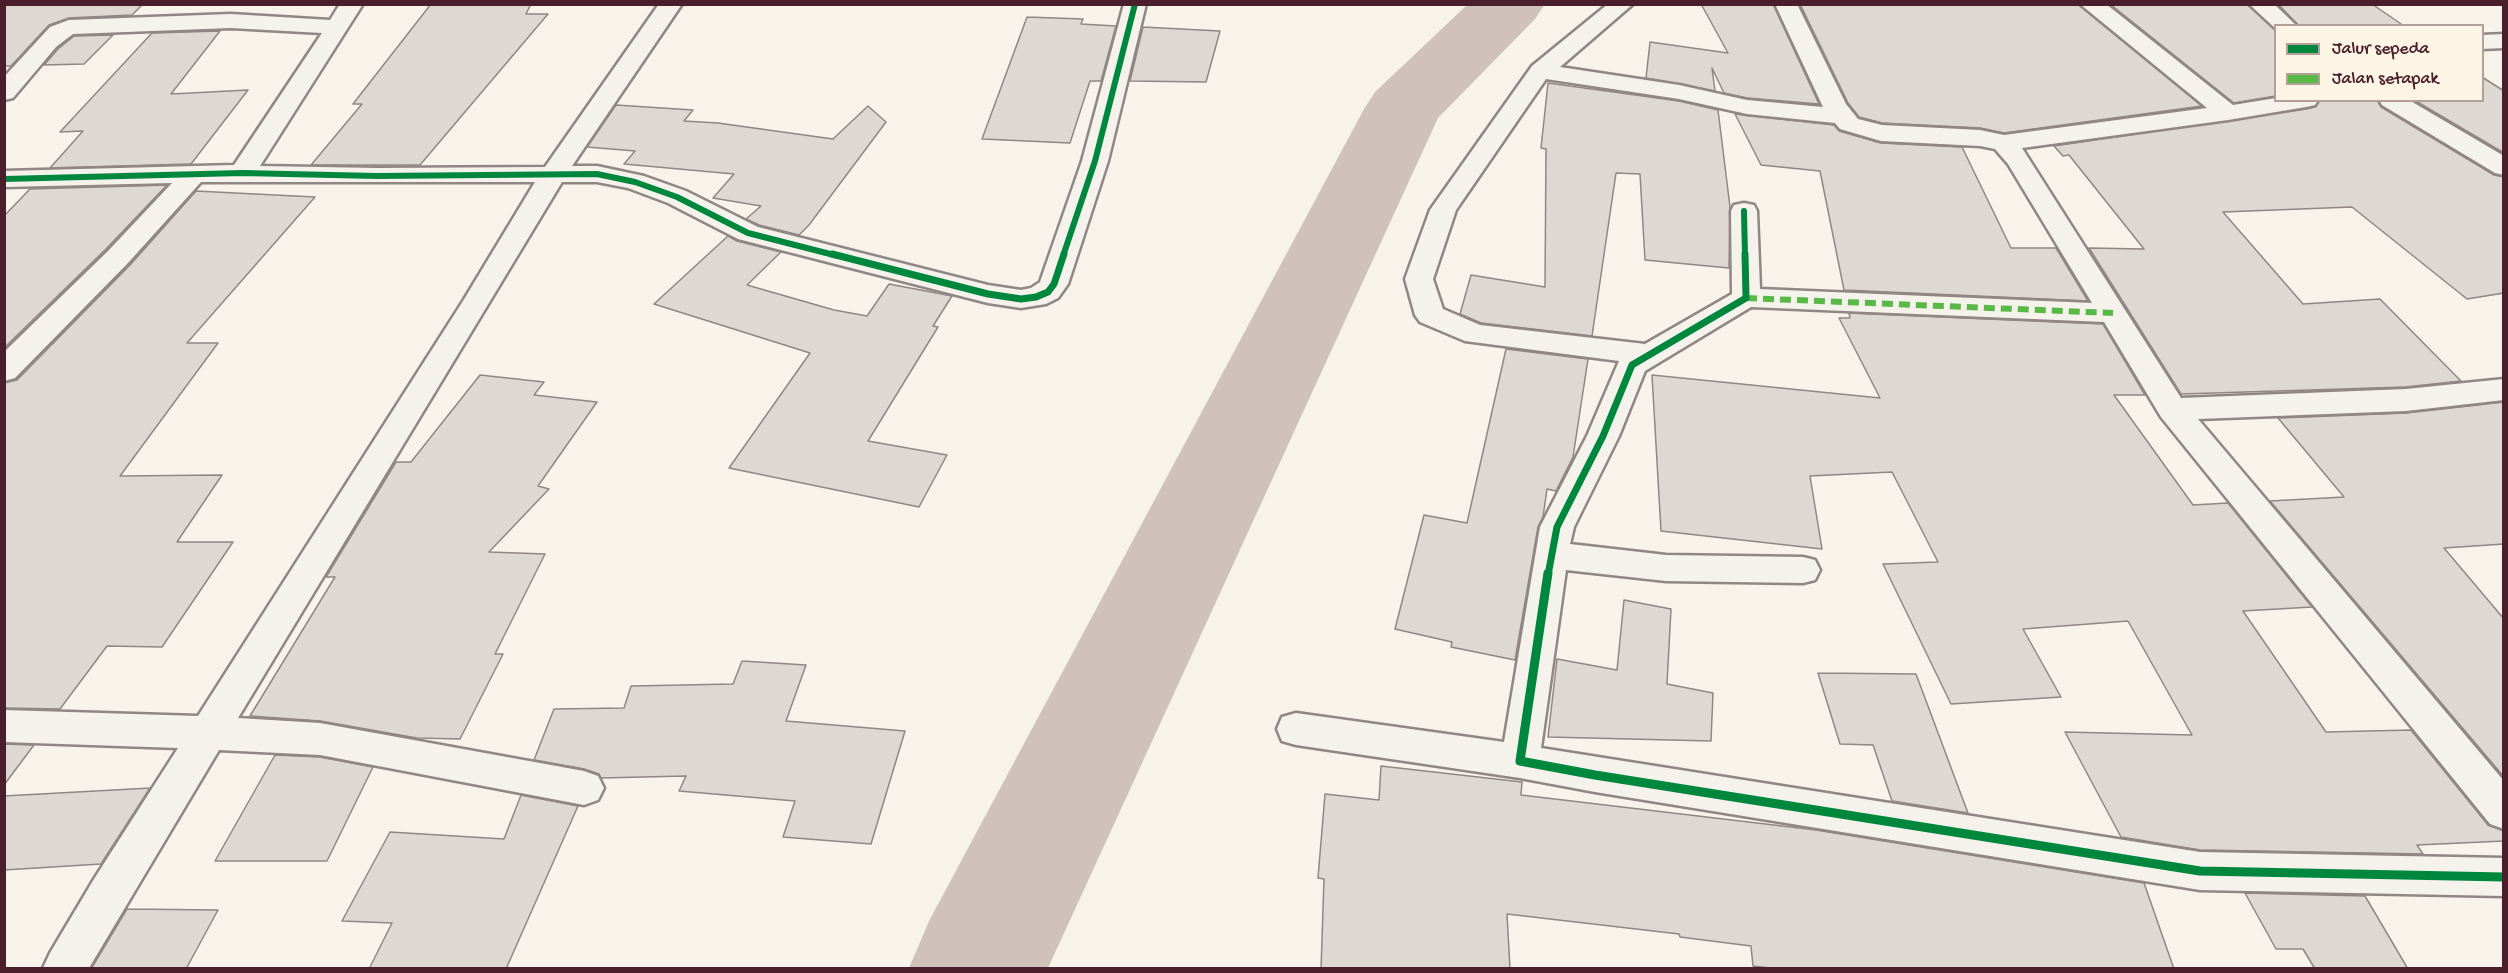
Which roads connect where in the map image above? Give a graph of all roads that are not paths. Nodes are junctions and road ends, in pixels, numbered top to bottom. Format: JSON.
{"nodes":[{"id":1,"x":352,"y":4,"type":"edge"},
{"id":2,"x":671,"y":4,"type":"edge"},
{"id":3,"x":1135,"y":4,"type":"edge"},
{"id":4,"x":1622,"y":4,"type":"edge"},
{"id":5,"x":1786,"y":4,"type":"edge"},
{"id":6,"x":2091,"y":4,"type":"edge"},
{"id":7,"x":2260,"y":4,"type":"edge"},
{"id":8,"x":2284,"y":24,"type":"edge"},
{"id":9,"x":336,"y":27,"type":"junction"},
{"id":10,"x":2504,"y":41,"type":"edge"},
{"id":11,"x":2484,"y":42,"type":"edge"},
{"id":12,"x":1540,"y":71,"type":"junction"},
{"id":13,"x":4,"y":93,"type":"edge"},
{"id":14,"x":2294,"y":102,"type":"edge"},
{"id":15,"x":2394,"y":102,"type":"edge"},
{"id":16,"x":2228,"y":113,"type":"junction"},
{"id":17,"x":1842,"y":116,"type":"junction"},
{"id":18,"x":2004,"y":143,"type":"junction"},
{"id":19,"x":2504,"y":167,"type":"edge"},
{"id":20,"x":554,"y":172,"type":"junction"},
{"id":21,"x":242,"y":173,"type":"junction"},
{"id":22,"x":194,"y":174,"type":"junction"},
{"id":23,"x":4,"y":179,"type":"edge"},
{"id":24,"x":1744,"y":212,"type":"dead end"},
{"id":25,"x":1746,"y":298,"type":"junction"},
{"id":26,"x":2113,"y":313,"type":"junction"},
{"id":27,"x":1650,"y":355,"type":"junction"},
{"id":28,"x":4,"y":371,"type":"edge"},
{"id":29,"x":2504,"y":389,"type":"edge"},
{"id":30,"x":2172,"y":408,"type":"junction"},
{"id":31,"x":1551,"y":555,"type":"junction"},
{"id":32,"x":1803,"y":570,"type":"dead end"},
{"id":33,"x":4,"y":726,"type":"edge"},
{"id":34,"x":1296,"y":729,"type":"dead end"},
{"id":35,"x":208,"y":733,"type":"junction"},
{"id":36,"x":1520,"y":761,"type":"junction"},
{"id":37,"x":584,"y":788,"type":"dead end"},
{"id":38,"x":2504,"y":811,"type":"edge"},
{"id":39,"x":2504,"y":877,"type":"edge"},
{"id":40,"x":65,"y":969,"type":"edge"}],
"edges":[{"from":1,"to":9,"type":"street"},
{"from":2,"to":20,"type":"street"},
{"from":3,"to":20,"type":"street"},
{"from":4,"to":12,"type":"street"},
{"from":5,"to":17,"type":"street"},
{"from":6,"to":16,"type":"street"},
{"from":7,"to":8,"type":"street"},
{"from":9,"to":13,"type":"street"},
{"from":9,"to":21,"type":"street"},
{"from":10,"to":11,"type":"street"},
{"from":12,"to":17,"type":"street"},
{"from":12,"to":27,"type":"street"},
{"from":14,"to":16,"type":"street"},
{"from":15,"to":19,"type":"street"},
{"from":16,"to":18,"type":"street"},
{"from":17,"to":18,"type":"street"},
{"from":18,"to":26,"type":"street"},
{"from":20,"to":21,"type":"street"},
{"from":20,"to":35,"type":"street"},
{"from":21,"to":22,"type":"street"},
{"from":22,"to":23,"type":"street"},
{"from":22,"to":28,"type":"street"},
{"from":24,"to":25,"type":"street"},
{"from":25,"to":26,"type":"street"},
{"from":25,"to":27,"type":"street"},
{"from":26,"to":30,"type":"street"},
{"from":27,"to":31,"type":"street"},
{"from":29,"to":30,"type":"street"},
{"from":30,"to":38,"type":"street"},
{"from":31,"to":32,"type":"street"},
{"from":31,"to":36,"type":"street"},
{"from":33,"to":35,"type":"street"},
{"from":34,"to":36,"type":"street"},
{"from":35,"to":37,"type":"street"},
{"from":35,"to":40,"type":"street"},
{"from":36,"to":39,"type":"street"}]}
